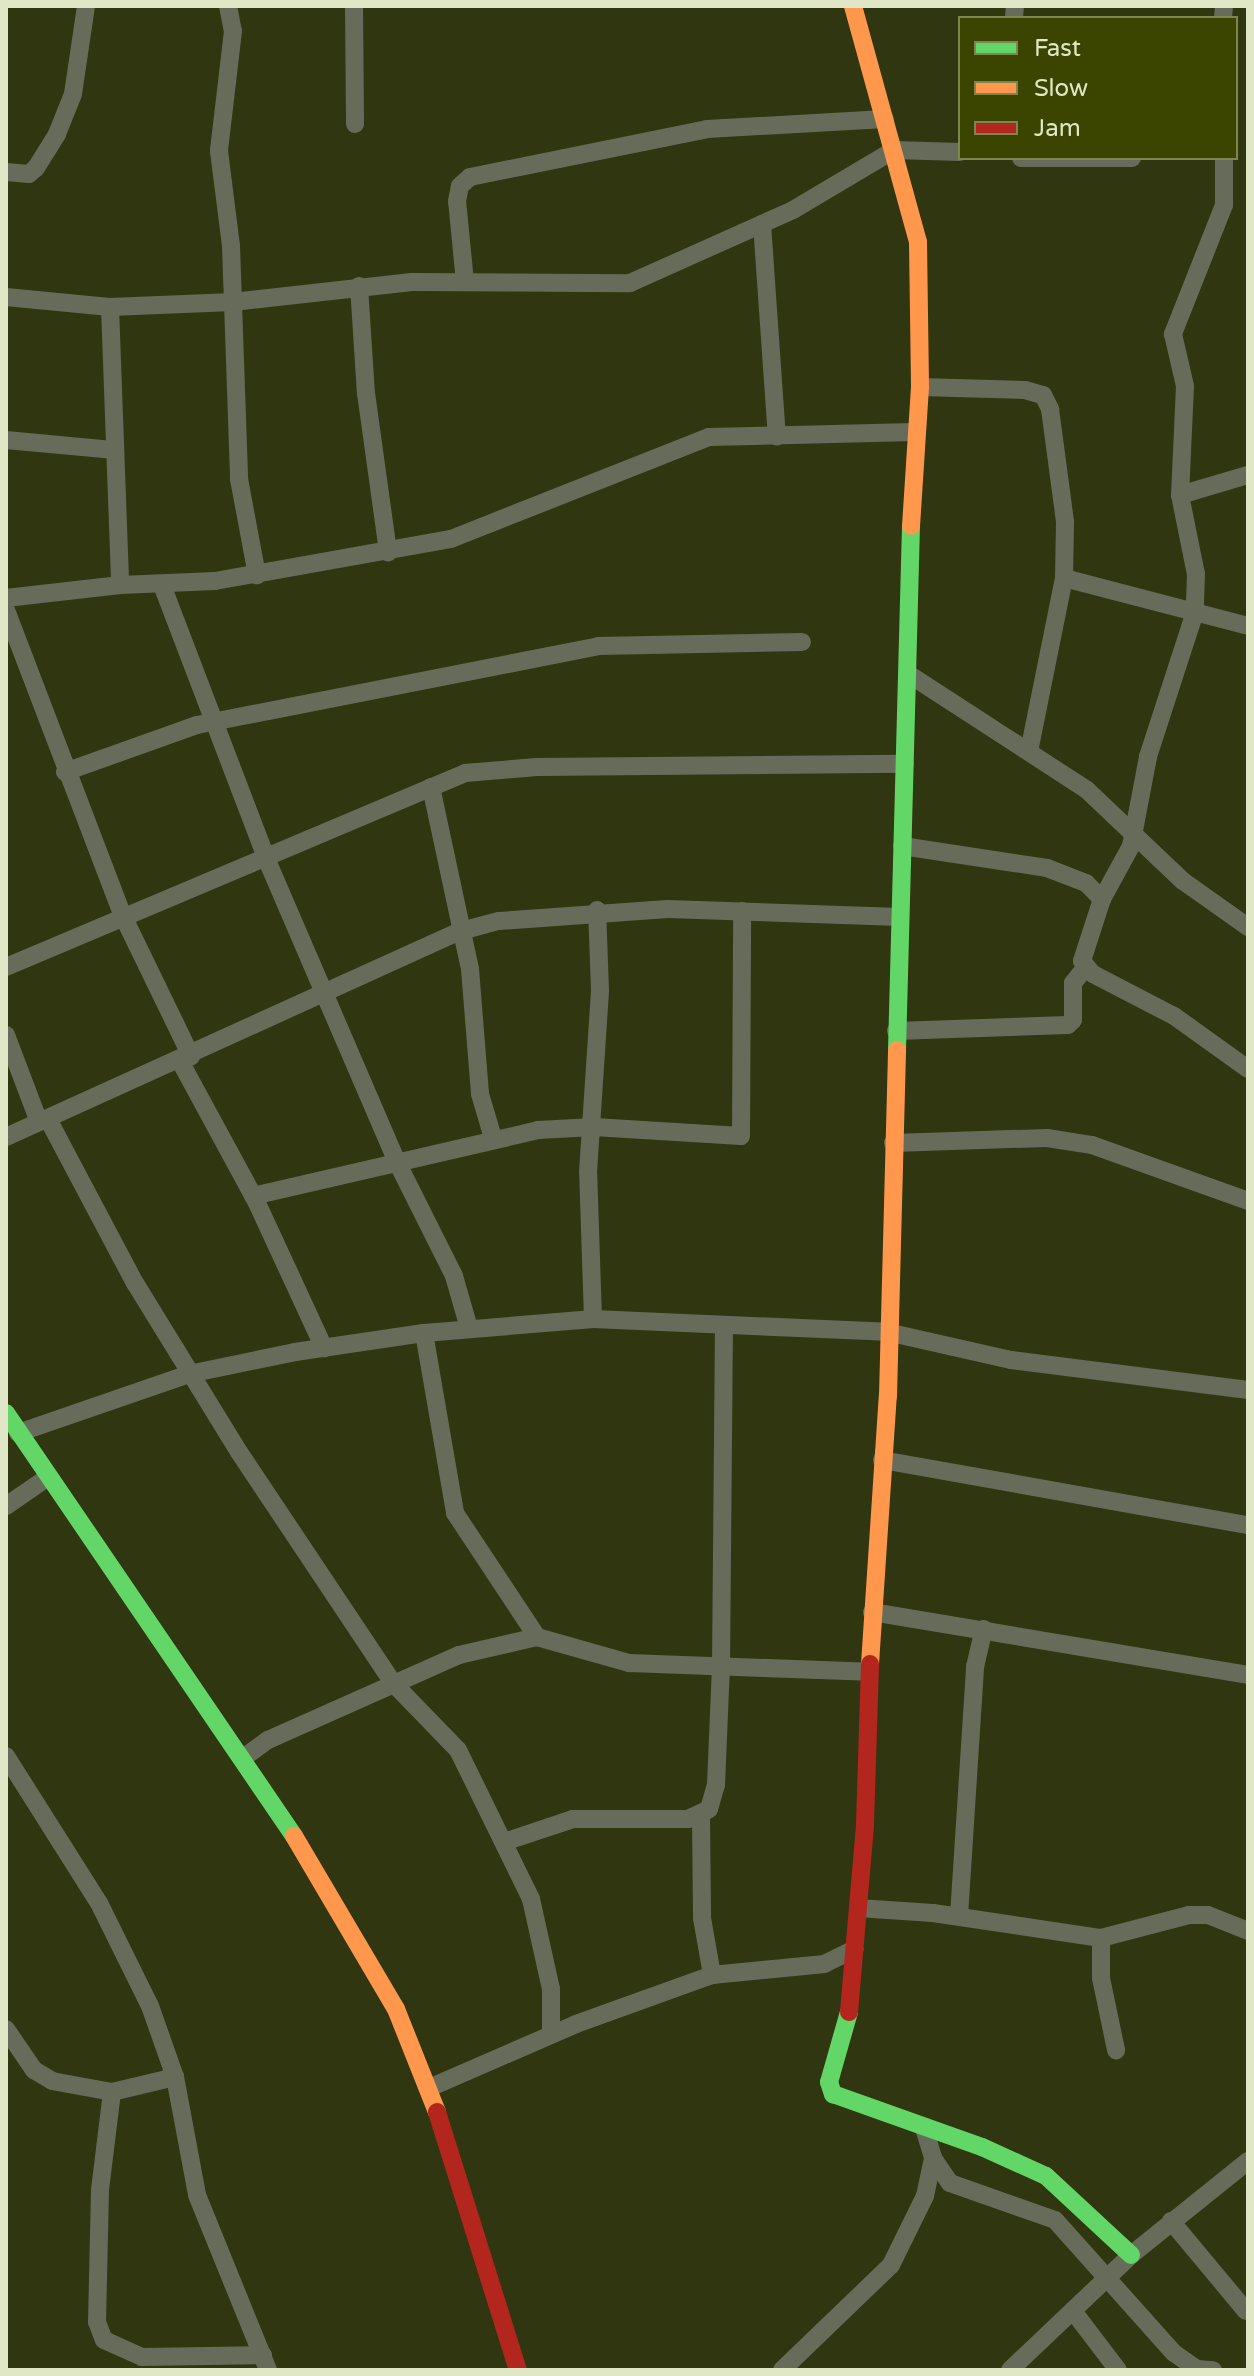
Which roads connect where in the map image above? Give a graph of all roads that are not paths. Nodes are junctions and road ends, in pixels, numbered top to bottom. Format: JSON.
{"nodes":[{"id":1,"x":86,"y":6,"type":"edge"},
{"id":2,"x":228,"y":6,"type":"edge"},
{"id":3,"x":354,"y":6,"type":"edge"},
{"id":4,"x":853,"y":6,"type":"edge"},
{"id":5,"x":885,"y":119,"type":"junction"},
{"id":6,"x":355,"y":124,"type":"dead end"},
{"id":7,"x":894,"y":150,"type":"junction"},
{"id":8,"x":958,"y":152,"type":"edge"},
{"id":9,"x":1224,"y":160,"type":"edge"},
{"id":10,"x":6,"y":172,"type":"edge"},
{"id":11,"x":762,"y":224,"type":"junction"},
{"id":12,"x":465,"y":282,"type":"junction"},
{"id":13,"x":359,"y":286,"type":"junction"},
{"id":14,"x":6,"y":297,"type":"edge"},
{"id":15,"x":233,"y":302,"type":"junction"},
{"id":16,"x":110,"y":307,"type":"junction"},
{"id":17,"x":920,"y":387,"type":"junction"},
{"id":18,"x":914,"y":432,"type":"junction"},
{"id":19,"x":777,"y":436,"type":"junction"},
{"id":20,"x":6,"y":440,"type":"edge"},
{"id":21,"x":113,"y":450,"type":"junction"},
{"id":22,"x":1248,"y":475,"type":"edge"},
{"id":23,"x":1180,"y":495,"type":"junction"},
{"id":24,"x":388,"y":552,"type":"junction"},
{"id":25,"x":257,"y":575,"type":"junction"},
{"id":26,"x":1064,"y":578,"type":"junction"},
{"id":27,"x":120,"y":585,"type":"junction"},
{"id":28,"x":162,"y":585,"type":"junction"},
{"id":29,"x":6,"y":598,"type":"edge"},
{"id":30,"x":6,"y":610,"type":"edge"},
{"id":31,"x":1195,"y":612,"type":"junction"},
{"id":32,"x":1248,"y":626,"type":"edge"},
{"id":33,"x":802,"y":642,"type":"dead end"},
{"id":34,"x":910,"y":675,"type":"junction"},
{"id":35,"x":212,"y":722,"type":"junction"},
{"id":36,"x":1029,"y":752,"type":"junction"},
{"id":37,"x":905,"y":764,"type":"junction"},
{"id":38,"x":65,"y":772,"type":"junction"},
{"id":39,"x":431,"y":787,"type":"junction"},
{"id":40,"x":1134,"y":834,"type":"junction"},
{"id":41,"x":902,"y":846,"type":"junction"},
{"id":42,"x":266,"y":858,"type":"junction"},
{"id":43,"x":1102,"y":899,"type":"junction"},
{"id":44,"x":597,"y":910,"type":"junction"},
{"id":45,"x":742,"y":911,"type":"junction"},
{"id":46,"x":123,"y":916,"type":"junction"},
{"id":47,"x":900,"y":917,"type":"junction"},
{"id":48,"x":1248,"y":927,"type":"edge"},
{"id":49,"x":461,"y":931,"type":"junction"},
{"id":50,"x":6,"y":967,"type":"edge"},
{"id":51,"x":1085,"y":968,"type":"junction"},
{"id":52,"x":324,"y":996,"type":"junction"},
{"id":53,"x":896,"y":1031,"type":"junction"},
{"id":54,"x":6,"y":1035,"type":"edge"},
{"id":55,"x":185,"y":1058,"type":"junction"},
{"id":56,"x":1248,"y":1069,"type":"edge"},
{"id":57,"x":44,"y":1120,"type":"junction"},
{"id":58,"x":594,"y":1127,"type":"junction"},
{"id":59,"x":6,"y":1137,"type":"edge"},
{"id":60,"x":493,"y":1138,"type":"junction"},
{"id":61,"x":893,"y":1143,"type":"junction"},
{"id":62,"x":397,"y":1162,"type":"junction"},
{"id":63,"x":253,"y":1196,"type":"junction"},
{"id":64,"x":1248,"y":1201,"type":"edge"},
{"id":65,"x":593,"y":1319,"type":"junction"},
{"id":66,"x":724,"y":1327,"type":"junction"},
{"id":67,"x":469,"y":1328,"type":"junction"},
{"id":68,"x":887,"y":1332,"type":"junction"},
{"id":69,"x":424,"y":1333,"type":"junction"},
{"id":70,"x":324,"y":1348,"type":"junction"},
{"id":71,"x":189,"y":1374,"type":"junction"},
{"id":72,"x":1248,"y":1390,"type":"edge"},
{"id":73,"x":6,"y":1413,"type":"edge"},
{"id":74,"x":18,"y":1433,"type":"junction"},
{"id":75,"x":882,"y":1460,"type":"junction"},
{"id":76,"x":48,"y":1477,"type":"junction"},
{"id":77,"x":6,"y":1506,"type":"edge"},
{"id":78,"x":1248,"y":1525,"type":"edge"},
{"id":79,"x":872,"y":1612,"type":"junction"},
{"id":80,"x":984,"y":1629,"type":"junction"},
{"id":81,"x":537,"y":1637,"type":"junction"},
{"id":82,"x":721,"y":1667,"type":"junction"},
{"id":83,"x":869,"y":1672,"type":"junction"},
{"id":84,"x":1248,"y":1675,"type":"edge"},
{"id":85,"x":393,"y":1683,"type":"junction"},
{"id":86,"x":6,"y":1756,"type":"edge"},
{"id":87,"x":243,"y":1758,"type":"junction"},
{"id":88,"x":701,"y":1817,"type":"junction"},
{"id":89,"x":507,"y":1841,"type":"junction"},
{"id":90,"x":858,"y":1908,"type":"junction"},
{"id":91,"x":1248,"y":1912,"type":"edge"},
{"id":92,"x":959,"y":1916,"type":"junction"},
{"id":93,"x":1229,"y":1922,"type":"junction"},
{"id":94,"x":1248,"y":1931,"type":"edge"},
{"id":95,"x":1101,"y":1938,"type":"junction"},
{"id":96,"x":855,"y":1949,"type":"junction"},
{"id":97,"x":824,"y":1964,"type":"junction"},
{"id":98,"x":712,"y":1975,"type":"junction"},
{"id":99,"x":853,"y":1977,"type":"junction"},
{"id":100,"x":551,"y":1989,"type":"junction"},
{"id":101,"x":576,"y":2024,"type":"junction"},
{"id":102,"x":6,"y":2029,"type":"edge"},
{"id":103,"x":551,"y":2034,"type":"junction"},
{"id":104,"x":1116,"y":2050,"type":"dead end"},
{"id":105,"x":175,"y":2077,"type":"junction"},
{"id":106,"x":429,"y":2088,"type":"junction"},
{"id":107,"x":112,"y":2092,"type":"junction"},
{"id":108,"x":924,"y":2128,"type":"junction"},
{"id":109,"x":933,"y":2158,"type":"junction"},
{"id":110,"x":1248,"y":2161,"type":"edge"},
{"id":111,"x":950,"y":2183,"type":"junction"},
{"id":112,"x":925,"y":2196,"type":"junction"},
{"id":113,"x":1171,"y":2221,"type":"junction"},
{"id":114,"x":1131,"y":2255,"type":"junction"},
{"id":115,"x":1108,"y":2277,"type":"junction"},
{"id":116,"x":1073,"y":2311,"type":"junction"},
{"id":117,"x":1246,"y":2311,"type":"edge"},
{"id":118,"x":266,"y":2363,"type":"edge"},
{"id":119,"x":136,"y":2364,"type":"edge"},
{"id":120,"x":518,"y":2370,"type":"edge"},
{"id":121,"x":782,"y":2370,"type":"edge"},
{"id":122,"x":1010,"y":2370,"type":"edge"},
{"id":123,"x":1118,"y":2370,"type":"edge"},
{"id":124,"x":1213,"y":2370,"type":"edge"}],
"edges":[{"from":1,"to":10,"type":"street"},
{"from":2,"to":15,"type":"street"},
{"from":3,"to":6,"type":"street"},
{"from":4,"to":5,"type":"street"},
{"from":5,"to":7,"type":"street"},
{"from":5,"to":12,"type":"street"},
{"from":7,"to":8,"type":"street"},
{"from":7,"to":11,"type":"street"},
{"from":7,"to":17,"type":"street"},
{"from":9,"to":23,"type":"street"},
{"from":11,"to":12,"type":"street"},
{"from":11,"to":19,"type":"street"},
{"from":12,"to":13,"type":"street"},
{"from":13,"to":15,"type":"street"},
{"from":13,"to":24,"type":"street"},
{"from":14,"to":16,"type":"street"},
{"from":15,"to":16,"type":"street"},
{"from":15,"to":25,"type":"street"},
{"from":16,"to":21,"type":"street"},
{"from":17,"to":18,"type":"street"},
{"from":17,"to":26,"type":"street"},
{"from":18,"to":19,"type":"street"},
{"from":18,"to":34,"type":"street"},
{"from":19,"to":24,"type":"street"},
{"from":20,"to":21,"type":"street"},
{"from":21,"to":27,"type":"street"},
{"from":22,"to":23,"type":"street"},
{"from":23,"to":31,"type":"street"},
{"from":24,"to":25,"type":"street"},
{"from":25,"to":28,"type":"street"},
{"from":26,"to":31,"type":"street"},
{"from":26,"to":36,"type":"street"},
{"from":27,"to":28,"type":"street"},
{"from":27,"to":29,"type":"street"},
{"from":28,"to":35,"type":"street"},
{"from":30,"to":38,"type":"street"},
{"from":31,"to":32,"type":"street"},
{"from":31,"to":40,"type":"street"},
{"from":33,"to":35,"type":"street"},
{"from":34,"to":36,"type":"street"},
{"from":34,"to":37,"type":"street"},
{"from":35,"to":38,"type":"street"},
{"from":35,"to":42,"type":"street"},
{"from":36,"to":40,"type":"street"},
{"from":37,"to":39,"type":"street"},
{"from":37,"to":41,"type":"street"},
{"from":38,"to":46,"type":"street"},
{"from":39,"to":42,"type":"street"},
{"from":39,"to":49,"type":"street"},
{"from":40,"to":43,"type":"street"},
{"from":40,"to":48,"type":"street"},
{"from":41,"to":43,"type":"street"},
{"from":41,"to":47,"type":"street"},
{"from":42,"to":46,"type":"street"},
{"from":42,"to":52,"type":"street"},
{"from":43,"to":51,"type":"street"},
{"from":44,"to":45,"type":"street"},
{"from":44,"to":49,"type":"street"},
{"from":44,"to":58,"type":"street"},
{"from":45,"to":47,"type":"street"},
{"from":45,"to":58,"type":"street"},
{"from":46,"to":50,"type":"street"},
{"from":46,"to":55,"type":"street"},
{"from":47,"to":53,"type":"street"},
{"from":49,"to":52,"type":"street"},
{"from":49,"to":60,"type":"street"},
{"from":51,"to":53,"type":"street"},
{"from":51,"to":56,"type":"street"},
{"from":52,"to":55,"type":"street"},
{"from":52,"to":62,"type":"street"},
{"from":53,"to":61,"type":"street"},
{"from":54,"to":57,"type":"street"},
{"from":55,"to":57,"type":"street"},
{"from":55,"to":63,"type":"street"},
{"from":57,"to":59,"type":"street"},
{"from":57,"to":71,"type":"street"},
{"from":58,"to":60,"type":"street"},
{"from":58,"to":65,"type":"street"},
{"from":60,"to":62,"type":"street"},
{"from":61,"to":64,"type":"street"},
{"from":61,"to":68,"type":"street"},
{"from":62,"to":63,"type":"street"},
{"from":62,"to":67,"type":"street"},
{"from":63,"to":70,"type":"street"},
{"from":65,"to":66,"type":"street"},
{"from":65,"to":67,"type":"street"},
{"from":66,"to":68,"type":"street"},
{"from":66,"to":82,"type":"street"},
{"from":67,"to":69,"type":"street"},
{"from":68,"to":72,"type":"street"},
{"from":68,"to":75,"type":"street"},
{"from":69,"to":70,"type":"street"},
{"from":69,"to":81,"type":"street"},
{"from":70,"to":71,"type":"street"},
{"from":71,"to":74,"type":"street"},
{"from":71,"to":85,"type":"street"},
{"from":73,"to":74,"type":"street"},
{"from":74,"to":76,"type":"street"},
{"from":75,"to":78,"type":"street"},
{"from":75,"to":79,"type":"street"},
{"from":76,"to":77,"type":"street"},
{"from":76,"to":87,"type":"street"},
{"from":79,"to":80,"type":"street"},
{"from":79,"to":83,"type":"street"},
{"from":80,"to":84,"type":"street"},
{"from":80,"to":92,"type":"street"},
{"from":81,"to":82,"type":"street"},
{"from":81,"to":85,"type":"street"},
{"from":82,"to":83,"type":"street"},
{"from":82,"to":88,"type":"street"},
{"from":83,"to":90,"type":"street"},
{"from":85,"to":87,"type":"street"},
{"from":85,"to":89,"type":"street"},
{"from":86,"to":105,"type":"street"},
{"from":87,"to":106,"type":"street"},
{"from":88,"to":89,"type":"street"},
{"from":88,"to":98,"type":"street"},
{"from":89,"to":100,"type":"street"},
{"from":90,"to":92,"type":"street"},
{"from":90,"to":96,"type":"street"},
{"from":91,"to":93,"type":"street"},
{"from":92,"to":95,"type":"street"},
{"from":93,"to":94,"type":"street"},
{"from":93,"to":95,"type":"street"},
{"from":95,"to":104,"type":"street"},
{"from":96,"to":97,"type":"street"},
{"from":96,"to":99,"type":"street"},
{"from":97,"to":98,"type":"street"},
{"from":97,"to":99,"type":"street"},
{"from":98,"to":101,"type":"street"},
{"from":99,"to":108,"type":"street"},
{"from":100,"to":101,"type":"street"},
{"from":100,"to":103,"type":"street"},
{"from":101,"to":103,"type":"street"},
{"from":102,"to":107,"type":"street"},
{"from":103,"to":106,"type":"street"},
{"from":105,"to":107,"type":"street"},
{"from":105,"to":118,"type":"street"},
{"from":106,"to":120,"type":"street"},
{"from":107,"to":119,"type":"street"},
{"from":108,"to":109,"type":"street"},
{"from":108,"to":114,"type":"street"},
{"from":109,"to":111,"type":"street"},
{"from":109,"to":112,"type":"street"},
{"from":110,"to":113,"type":"street"},
{"from":111,"to":112,"type":"street"},
{"from":111,"to":115,"type":"street"},
{"from":112,"to":121,"type":"street"},
{"from":113,"to":114,"type":"street"},
{"from":113,"to":117,"type":"street"},
{"from":114,"to":115,"type":"street"},
{"from":115,"to":116,"type":"street"},
{"from":115,"to":124,"type":"street"},
{"from":116,"to":122,"type":"street"},
{"from":116,"to":123,"type":"street"},
{"from":118,"to":119,"type":"street"}]}
